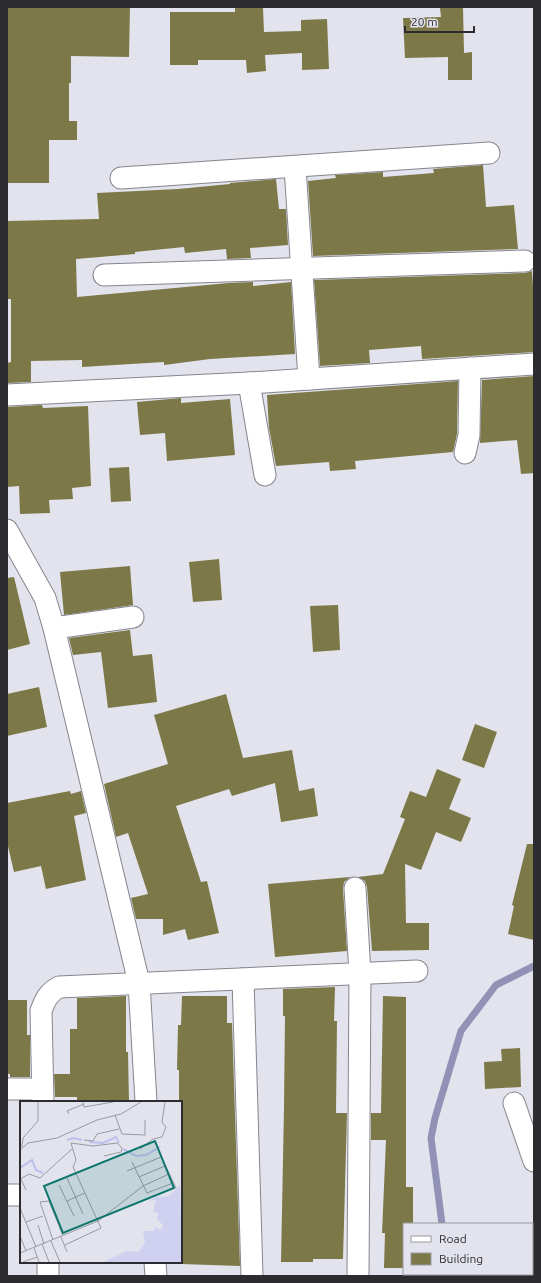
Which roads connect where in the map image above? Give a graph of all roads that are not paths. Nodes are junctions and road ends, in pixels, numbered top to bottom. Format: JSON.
{"nodes":[{"id":1,"x":489,"y":153,"type":"dead end"},
{"id":2,"x":295,"y":167,"type":"junction"},
{"id":3,"x":121,"y":178,"type":"dead end"},
{"id":4,"x":525,"y":261,"type":"dead end"},
{"id":5,"x":301,"y":268,"type":"junction"},
{"id":6,"x":104,"y":275,"type":"dead end"},
{"id":7,"x":534,"y":364,"type":"edge"},
{"id":8,"x":470,"y":368,"type":"junction"},
{"id":9,"x":309,"y":380,"type":"junction"},
{"id":10,"x":249,"y":383,"type":"junction"},
{"id":11,"x":7,"y":396,"type":"edge"},
{"id":12,"x":465,"y":452,"type":"dead end"},
{"id":13,"x":265,"y":475,"type":"dead end"},
{"id":14,"x":7,"y":530,"type":"edge"},
{"id":15,"x":133,"y":617,"type":"dead end"},
{"id":16,"x":54,"y":628,"type":"junction"},
{"id":17,"x":355,"y":888,"type":"dead end"},
{"id":18,"x":417,"y":971,"type":"dead end"},
{"id":19,"x":360,"y":974,"type":"junction"},
{"id":20,"x":243,"y":979,"type":"junction"},
{"id":21,"x":139,"y":983,"type":"junction"},
{"id":22,"x":7,"y":1089,"type":"edge"},
{"id":23,"x":42,"y":1095,"type":"edge"},
{"id":24,"x":146,"y":1101,"type":"edge"},
{"id":25,"x":514,"y":1103,"type":"dead end"},
{"id":26,"x":534,"y":1161,"type":"edge"},
{"id":27,"x":7,"y":1195,"type":"edge"},
{"id":28,"x":20,"y":1195,"type":"edge"},
{"id":29,"x":48,"y":1263,"type":"edge"},
{"id":30,"x":155,"y":1263,"type":"edge"},
{"id":31,"x":48,"y":1276,"type":"edge"},
{"id":32,"x":156,"y":1276,"type":"edge"},
{"id":33,"x":252,"y":1276,"type":"edge"},
{"id":34,"x":358,"y":1276,"type":"edge"}],
"edges":[{"from":1,"to":2,"type":"street"},
{"from":2,"to":3,"type":"street"},
{"from":2,"to":5,"type":"street"},
{"from":4,"to":5,"type":"street"},
{"from":5,"to":6,"type":"street"},
{"from":5,"to":9,"type":"street"},
{"from":7,"to":8,"type":"street"},
{"from":8,"to":9,"type":"street"},
{"from":8,"to":12,"type":"street"},
{"from":9,"to":10,"type":"street"},
{"from":10,"to":11,"type":"street"},
{"from":10,"to":13,"type":"street"},
{"from":14,"to":16,"type":"street"},
{"from":15,"to":16,"type":"street"},
{"from":16,"to":21,"type":"street"},
{"from":17,"to":19,"type":"street"},
{"from":18,"to":19,"type":"street"},
{"from":19,"to":20,"type":"street"},
{"from":19,"to":34,"type":"street"},
{"from":20,"to":21,"type":"street"},
{"from":20,"to":33,"type":"street"},
{"from":21,"to":23,"type":"street"},
{"from":21,"to":24,"type":"street"},
{"from":22,"to":23,"type":"street"},
{"from":25,"to":26,"type":"street"},
{"from":27,"to":28,"type":"street"},
{"from":29,"to":31,"type":"street"},
{"from":30,"to":32,"type":"street"}]}
